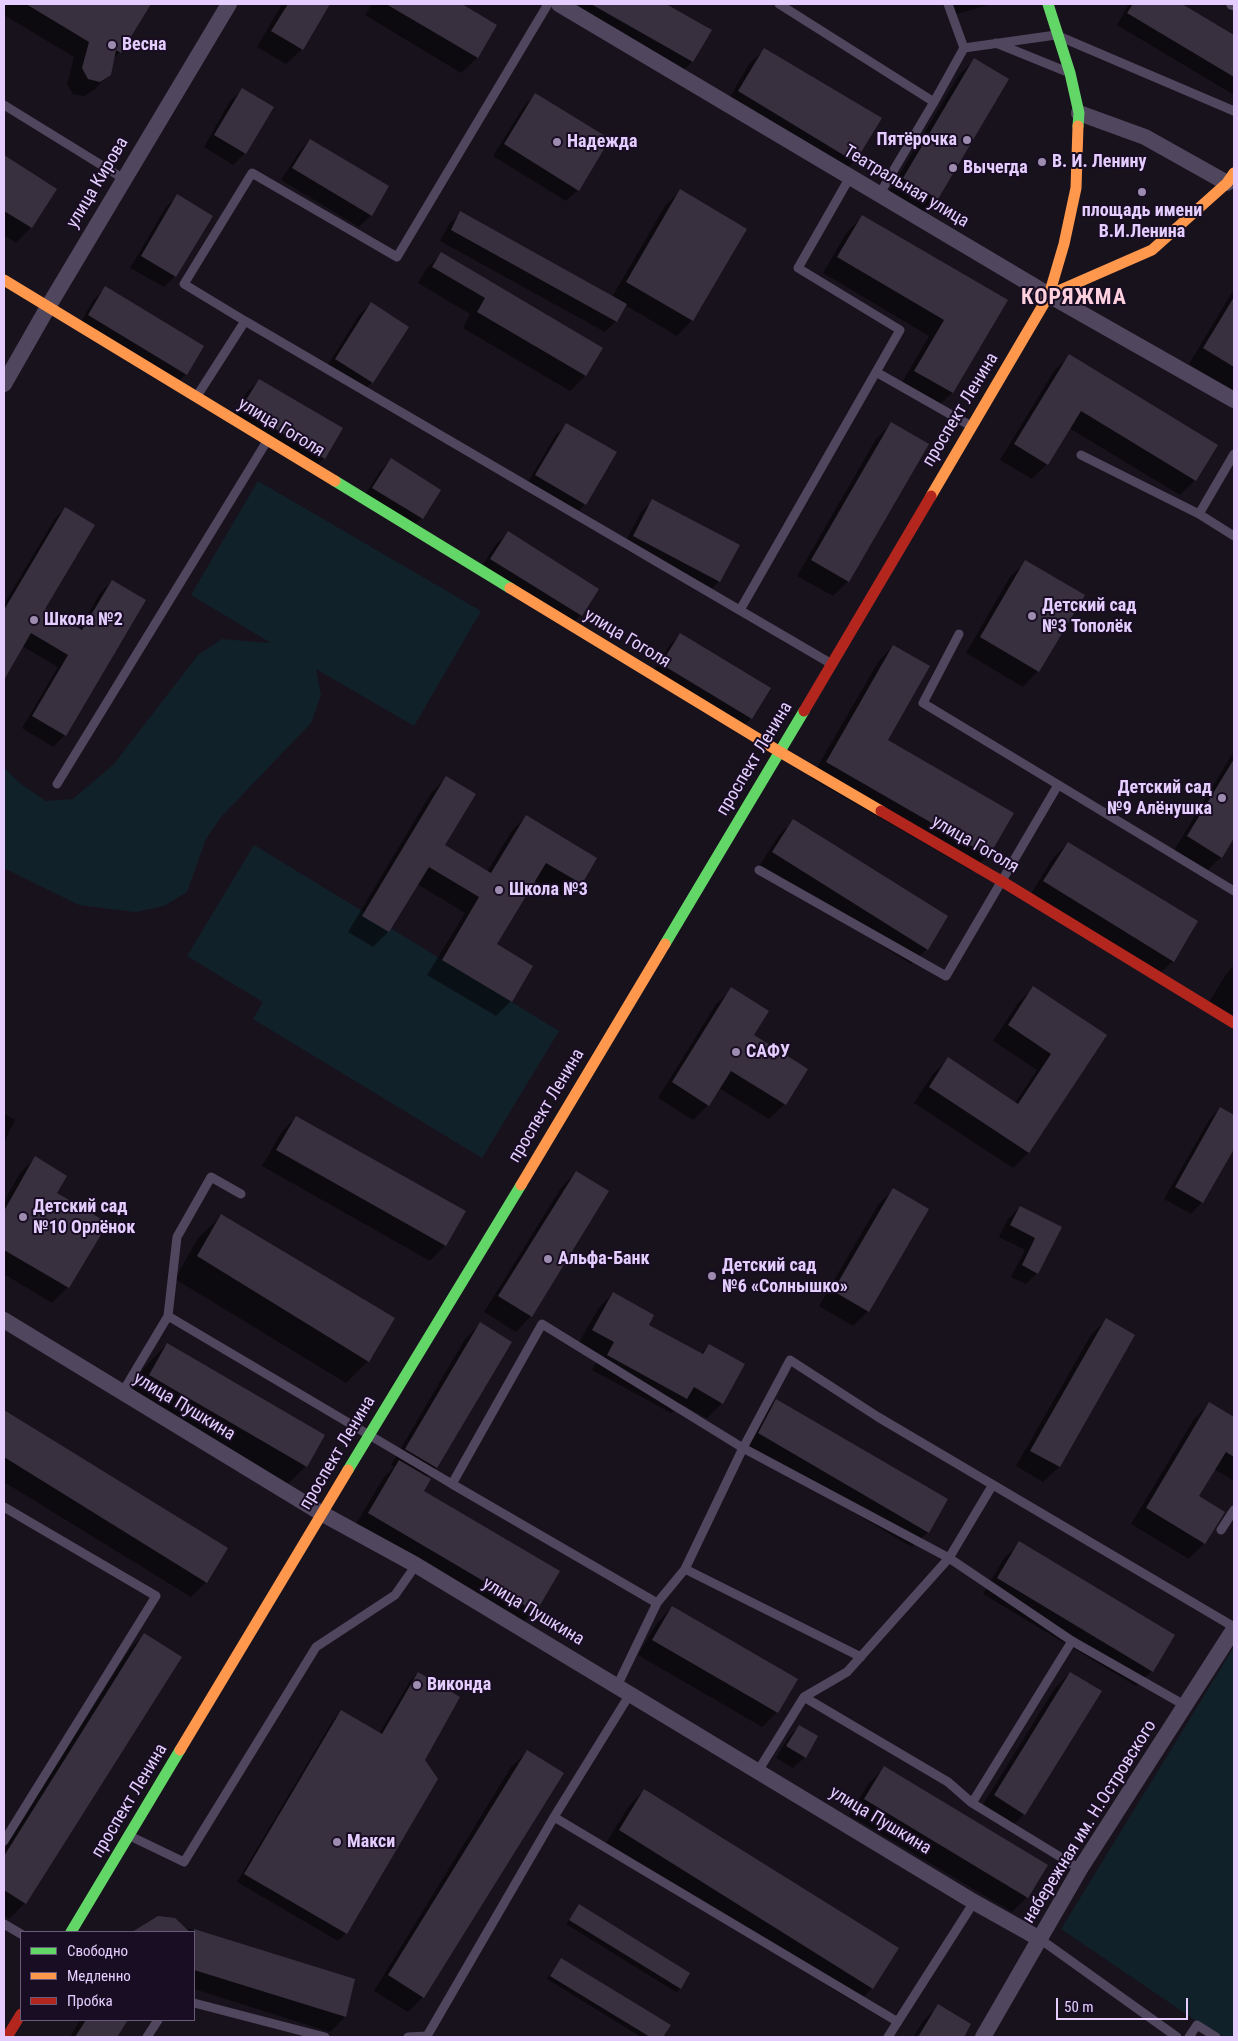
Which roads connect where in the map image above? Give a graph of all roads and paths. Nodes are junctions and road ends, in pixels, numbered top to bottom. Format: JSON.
{"nodes":[{"id":1,"x":229,"y":4,"type":"edge"},
{"id":2,"x":548,"y":4,"type":"edge"},
{"id":3,"x":559,"y":4,"type":"edge"},
{"id":4,"x":779,"y":4,"type":"edge"},
{"id":5,"x":948,"y":4,"type":"edge"},
{"id":6,"x":1048,"y":4,"type":"edge"},
{"id":7,"x":1056,"y":35,"type":"junction"},
{"id":8,"x":996,"y":43,"type":"junction"},
{"id":9,"x":964,"y":48,"type":"junction"},
{"id":10,"x":1070,"y":73,"type":"junction"},
{"id":11,"x":934,"y":102,"type":"junction"},
{"id":12,"x":4,"y":105,"type":"edge"},
{"id":13,"x":1234,"y":111,"type":"edge"},
{"id":14,"x":1079,"y":113,"type":"junction"},
{"id":15,"x":850,"y":177,"type":"junction"},
{"id":16,"x":1231,"y":178,"type":"edge"},
{"id":17,"x":124,"y":179,"type":"junction"},
{"id":18,"x":879,"y":195,"type":"junction"},
{"id":19,"x":4,"y":280,"type":"edge"},
{"id":20,"x":1048,"y":296,"type":"junction"},
{"id":21,"x":48,"y":307,"type":"junction"},
{"id":22,"x":245,"y":321,"type":"junction"},
{"id":23,"x":876,"y":372,"type":"junction"},
{"id":24,"x":4,"y":384,"type":"edge"},
{"id":25,"x":196,"y":398,"type":"junction"},
{"id":26,"x":1234,"y":400,"type":"edge"},
{"id":27,"x":972,"y":426,"type":"junction"},
{"id":28,"x":267,"y":441,"type":"junction"},
{"id":29,"x":1234,"y":454,"type":"edge"},
{"id":30,"x":1081,"y":455,"type":"dead end"},
{"id":31,"x":1199,"y":514,"type":"junction"},
{"id":32,"x":1234,"y":536,"type":"edge"},
{"id":33,"x":740,"y":610,"type":"junction"},
{"id":34,"x":959,"y":634,"type":"dead end"},
{"id":35,"x":831,"y":664,"type":"junction"},
{"id":36,"x":780,"y":752,"type":"junction"},
{"id":37,"x":57,"y":784,"type":"dead end"},
{"id":38,"x":1058,"y":785,"type":"junction"},
{"id":39,"x":759,"y":870,"type":"dead end"},
{"id":40,"x":1003,"y":882,"type":"junction"},
{"id":41,"x":1234,"y":891,"type":"edge"},
{"id":42,"x":1234,"y":1023,"type":"edge"},
{"id":43,"x":240,"y":1194,"type":"dead end"},
{"id":44,"x":168,"y":1316,"type":"junction"},
{"id":45,"x":4,"y":1320,"type":"edge"},
{"id":46,"x":122,"y":1393,"type":"junction"},
{"id":47,"x":369,"y":1435,"type":"junction"},
{"id":48,"x":743,"y":1448,"type":"junction"},
{"id":49,"x":452,"y":1484,"type":"junction"},
{"id":50,"x":992,"y":1486,"type":"junction"},
{"id":51,"x":4,"y":1507,"type":"edge"},
{"id":52,"x":1234,"y":1510,"type":"edge"},
{"id":53,"x":321,"y":1513,"type":"junction"},
{"id":54,"x":1221,"y":1530,"type":"dead end"},
{"id":55,"x":948,"y":1558,"type":"junction"},
{"id":56,"x":416,"y":1565,"type":"junction"},
{"id":57,"x":685,"y":1569,"type":"junction"},
{"id":58,"x":657,"y":1603,"type":"junction"},
{"id":59,"x":1234,"y":1628,"type":"edge"},
{"id":60,"x":1072,"y":1641,"type":"junction"},
{"id":61,"x":860,"y":1656,"type":"junction"},
{"id":62,"x":624,"y":1690,"type":"junction"},
{"id":63,"x":804,"y":1697,"type":"junction"},
{"id":64,"x":1186,"y":1706,"type":"junction"},
{"id":65,"x":758,"y":1771,"type":"junction"},
{"id":66,"x":972,"y":1803,"type":"junction"},
{"id":67,"x":554,"y":1817,"type":"junction"},
{"id":68,"x":129,"y":1836,"type":"junction"},
{"id":69,"x":4,"y":1841,"type":"edge"},
{"id":70,"x":1080,"y":1869,"type":"junction"},
{"id":71,"x":974,"y":1902,"type":"junction"},
{"id":72,"x":4,"y":1924,"type":"edge"},
{"id":73,"x":72,"y":1931,"type":"edge"},
{"id":74,"x":20,"y":1933,"type":"edge"},
{"id":75,"x":1040,"y":1940,"type":"junction"},
{"id":76,"x":195,"y":2003,"type":"edge"},
{"id":77,"x":20,"y":2016,"type":"edge"},
{"id":78,"x":157,"y":2021,"type":"edge"},
{"id":79,"x":898,"y":2022,"type":"junction"},
{"id":80,"x":7,"y":2037,"type":"edge"},
{"id":81,"x":147,"y":2037,"type":"edge"},
{"id":82,"x":325,"y":2037,"type":"edge"},
{"id":83,"x":408,"y":2037,"type":"edge"},
{"id":84,"x":888,"y":2037,"type":"edge"},
{"id":85,"x":983,"y":2037,"type":"edge"},
{"id":86,"x":1177,"y":2037,"type":"edge"},
{"id":87,"x":1189,"y":2037,"type":"edge"},
{"id":88,"x":1216,"y":2037,"type":"edge"}],
"edges":[{"from":1,"to":17,"type":"street","name":"улица Кирова"},
{"from":2,"to":22,"type":"lane"},
{"from":3,"to":15,"type":"street","name":"Театральная улица"},
{"from":4,"to":11,"type":"lane"},
{"from":5,"to":9,"type":"lane"},
{"from":6,"to":7,"type":"street"},
{"from":7,"to":8,"type":"lane"},
{"from":7,"to":10,"type":"street"},
{"from":7,"to":13,"type":"lane"},
{"from":8,"to":9,"type":"lane"},
{"from":8,"to":10,"type":"lane"},
{"from":9,"to":11,"type":"lane"},
{"from":10,"to":14,"type":"street"},
{"from":11,"to":18,"type":"lane"},
{"from":12,"to":17,"type":"lane"},
{"from":14,"to":16,"type":"street"},
{"from":14,"to":20,"type":"street"},
{"from":15,"to":18,"type":"street","name":"Театральная улица"},
{"from":15,"to":23,"type":"lane"},
{"from":16,"to":20,"type":"street"},
{"from":17,"to":21,"type":"street","name":"улица Кирова"},
{"from":18,"to":20,"type":"street","name":"Театральная улица"},
{"from":19,"to":21,"type":"street","name":"улица Гоголя"},
{"from":20,"to":26,"type":"street","name":"Театральная улица"},
{"from":20,"to":27,"type":"street","name":"проспект Ленина"},
{"from":21,"to":24,"type":"street","name":"улица Кирова"},
{"from":21,"to":25,"type":"street","name":"улица Гоголя"},
{"from":22,"to":25,"type":"lane"},
{"from":22,"to":33,"type":"lane"},
{"from":23,"to":27,"type":"lane"},
{"from":23,"to":33,"type":"lane"},
{"from":25,"to":28,"type":"street","name":"улица Гоголя"},
{"from":27,"to":35,"type":"street","name":"проспект Ленина"},
{"from":28,"to":36,"type":"street","name":"улица Гоголя"},
{"from":28,"to":37,"type":"lane"},
{"from":29,"to":31,"type":"lane"},
{"from":30,"to":31,"type":"lane"},
{"from":31,"to":32,"type":"lane"},
{"from":33,"to":35,"type":"lane"},
{"from":34,"to":38,"type":"lane"},
{"from":35,"to":36,"type":"street","name":"проспект Ленина"},
{"from":36,"to":40,"type":"street","name":"улица Гоголя"},
{"from":36,"to":47,"type":"street","name":"проспект Ленина"},
{"from":38,"to":40,"type":"lane"},
{"from":38,"to":41,"type":"lane"},
{"from":39,"to":40,"type":"lane"},
{"from":40,"to":42,"type":"street","name":"улица Гоголя"},
{"from":43,"to":44,"type":"lane"},
{"from":44,"to":46,"type":"lane"},
{"from":44,"to":47,"type":"lane"},
{"from":45,"to":46,"type":"street","name":"улица Пушкина"},
{"from":46,"to":53,"type":"street","name":"улица Пушкина"},
{"from":47,"to":49,"type":"lane"},
{"from":47,"to":53,"type":"street","name":"проспект Ленина"},
{"from":48,"to":49,"type":"lane"},
{"from":48,"to":50,"type":"lane"},
{"from":48,"to":55,"type":"lane"},
{"from":48,"to":57,"type":"lane"},
{"from":49,"to":58,"type":"lane"},
{"from":50,"to":55,"type":"lane"},
{"from":50,"to":59,"type":"lane"},
{"from":51,"to":69,"type":"lane"},
{"from":52,"to":54,"type":"lane"},
{"from":53,"to":56,"type":"street","name":"улица Пушкина"},
{"from":53,"to":68,"type":"street","name":"проспект Ленина"},
{"from":55,"to":60,"type":"lane"},
{"from":55,"to":61,"type":"lane"},
{"from":56,"to":62,"type":"street","name":"улица Пушкина"},
{"from":56,"to":68,"type":"lane"},
{"from":57,"to":58,"type":"lane"},
{"from":57,"to":61,"type":"lane"},
{"from":58,"to":62,"type":"lane"},
{"from":59,"to":64,"type":"street","name":"набережная им. Н.Островского"},
{"from":60,"to":64,"type":"lane"},
{"from":60,"to":66,"type":"lane"},
{"from":61,"to":63,"type":"lane"},
{"from":62,"to":65,"type":"street","name":"улица Пушкина"},
{"from":62,"to":67,"type":"lane"},
{"from":63,"to":65,"type":"lane"},
{"from":63,"to":66,"type":"lane"},
{"from":64,"to":70,"type":"street","name":"набережная им. Н.Островского"},
{"from":65,"to":71,"type":"street","name":"улица Пушкина"},
{"from":66,"to":70,"type":"lane"},
{"from":67,"to":79,"type":"lane"},
{"from":67,"to":83,"type":"lane"},
{"from":68,"to":73,"type":"street","name":"проспект Ленина"},
{"from":70,"to":75,"type":"street","name":"набережная им. Н.Островского"},
{"from":71,"to":75,"type":"street","name":"улица Пушкина"},
{"from":71,"to":79,"type":"lane"},
{"from":72,"to":74,"type":"lane"},
{"from":75,"to":85,"type":"street","name":"набережная им. Н.Островского"},
{"from":75,"to":86,"type":"lane"},
{"from":76,"to":82,"type":"lane"},
{"from":77,"to":80,"type":"street"},
{"from":78,"to":81,"type":"lane"},
{"from":79,"to":84,"type":"lane"},
{"from":87,"to":88,"type":"lane"}]}
